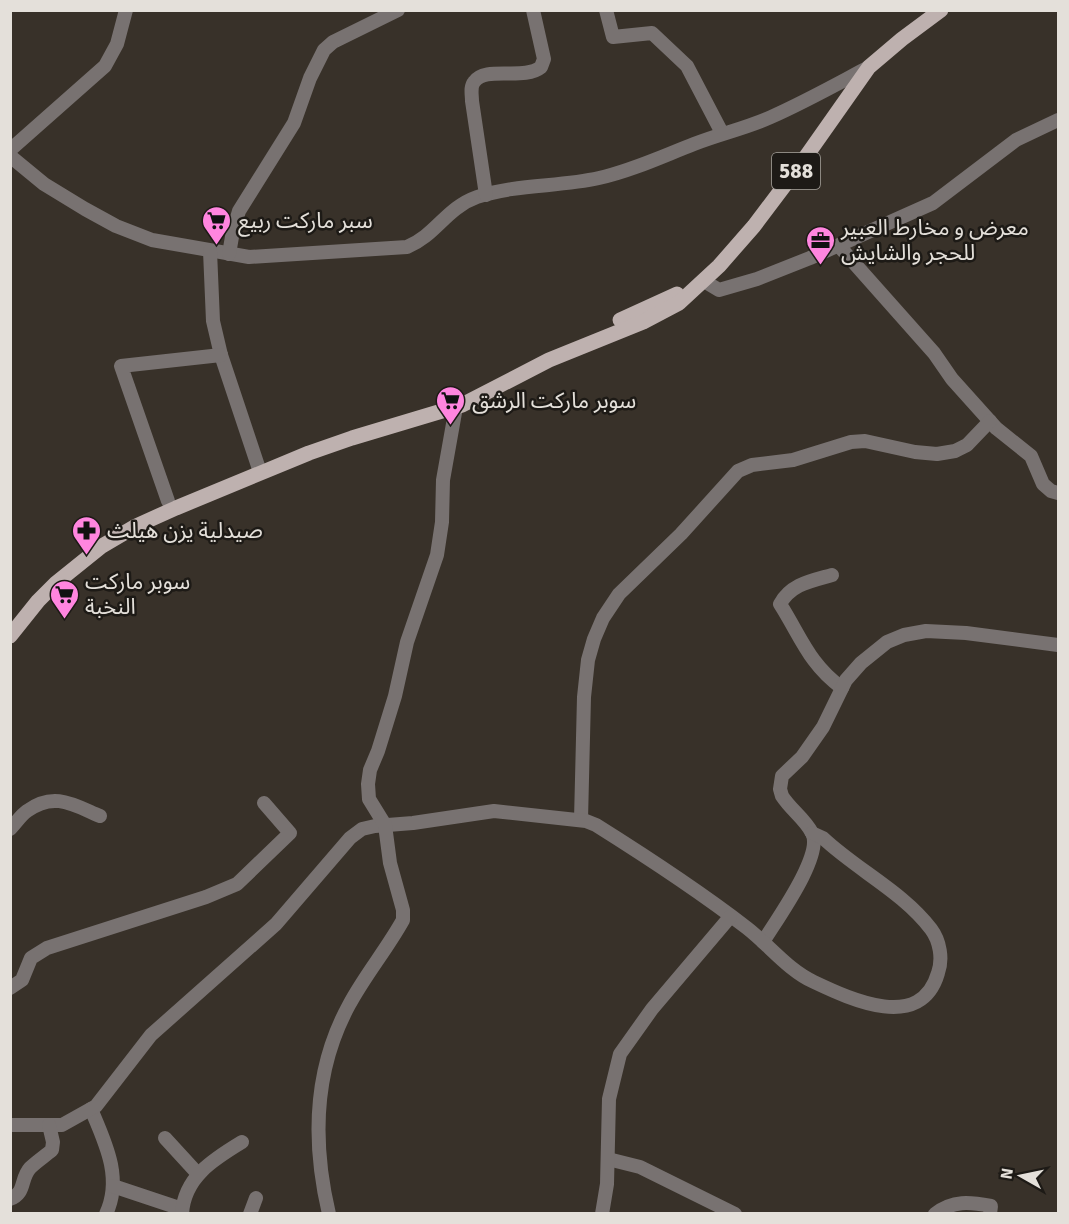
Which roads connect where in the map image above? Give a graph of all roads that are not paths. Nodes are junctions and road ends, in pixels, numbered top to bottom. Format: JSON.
{"nodes":[{"id":1,"x":126,"y":10,"type":"edge"},
{"id":2,"x":532,"y":10,"type":"edge"},
{"id":3,"x":606,"y":10,"type":"edge"},
{"id":4,"x":941,"y":10,"type":"edge"},
{"id":5,"x":396,"y":11,"type":"edge"},
{"id":6,"x":869,"y":68,"type":"junction"},
{"id":7,"x":1059,"y":120,"type":"edge"},
{"id":8,"x":722,"y":133,"type":"junction"},
{"id":9,"x":10,"y":150,"type":"edge"},
{"id":10,"x":10,"y":156,"type":"edge"},
{"id":11,"x":486,"y":195,"type":"junction"},
{"id":12,"x":839,"y":246,"type":"junction"},
{"id":13,"x":210,"y":251,"type":"junction"},
{"id":14,"x":229,"y":254,"type":"junction"},
{"id":15,"x":704,"y":281,"type":"junction"},
{"id":16,"x":221,"y":355,"type":"junction"},
{"id":17,"x":454,"y":402,"type":"junction"},
{"id":18,"x":990,"y":422,"type":"junction"},
{"id":19,"x":258,"y":468,"type":"junction"},
{"id":20,"x":1059,"y":493,"type":"edge"},
{"id":21,"x":168,"y":501,"type":"junction"},
{"id":22,"x":832,"y":575,"type":"dead end"},
{"id":23,"x":10,"y":622,"type":"edge"},
{"id":24,"x":10,"y":636,"type":"edge"},
{"id":25,"x":1059,"y":645,"type":"edge"},
{"id":26,"x":842,"y":688,"type":"junction"},
{"id":27,"x":264,"y":803,"type":"dead end"},
{"id":28,"x":100,"y":816,"type":"dead end"},
{"id":29,"x":581,"y":820,"type":"junction"},
{"id":30,"x":385,"y":825,"type":"junction"},
{"id":31,"x":10,"y":829,"type":"edge"},
{"id":32,"x":812,"y":833,"type":"junction"},
{"id":33,"x":730,"y":917,"type":"junction"},
{"id":34,"x":763,"y":942,"type":"junction"},
{"id":35,"x":10,"y":988,"type":"edge"},
{"id":36,"x":91,"y":1109,"type":"junction"},
{"id":37,"x":10,"y":1125,"type":"edge"},
{"id":38,"x":49,"y":1125,"type":"junction"},
{"id":39,"x":165,"y":1138,"type":"dead end"},
{"id":40,"x":242,"y":1142,"type":"dead end"},
{"id":41,"x":608,"y":1159,"type":"junction"},
{"id":42,"x":198,"y":1174,"type":"junction"},
{"id":43,"x":113,"y":1186,"type":"junction"},
{"id":44,"x":256,"y":1198,"type":"dead end"},
{"id":45,"x":10,"y":1199,"type":"edge"},
{"id":46,"x":182,"y":1211,"type":"edge"},
{"id":47,"x":106,"y":1214,"type":"edge"},
{"id":48,"x":250,"y":1214,"type":"edge"},
{"id":49,"x":329,"y":1214,"type":"edge"},
{"id":50,"x":602,"y":1214,"type":"edge"},
{"id":51,"x":735,"y":1214,"type":"edge"},
{"id":52,"x":935,"y":1214,"type":"edge"},
{"id":53,"x":990,"y":1214,"type":"edge"}],
"edges":[{"from":1,"to":9,"type":"street"},
{"from":2,"to":11,"type":"street"},
{"from":3,"to":8,"type":"street"},
{"from":4,"to":6,"type":"main road","number":"588"},
{"from":5,"to":14,"type":"street"},
{"from":6,"to":8,"type":"street"},
{"from":6,"to":15,"type":"main road","number":"588"},
{"from":7,"to":12,"type":"street"},
{"from":8,"to":11,"type":"street"},
{"from":10,"to":13,"type":"street"},
{"from":11,"to":14,"type":"street"},
{"from":12,"to":15,"type":"street"},
{"from":12,"to":18,"type":"street"},
{"from":13,"to":14,"type":"street"},
{"from":13,"to":16,"type":"street"},
{"from":15,"to":17,"type":"main road"},
{"from":16,"to":19,"type":"street"},
{"from":16,"to":21,"type":"street"},
{"from":17,"to":19,"type":"main road"},
{"from":17,"to":30,"type":"street"},
{"from":18,"to":20,"type":"street"},
{"from":18,"to":29,"type":"street"},
{"from":19,"to":21,"type":"main road"},
{"from":19,"to":24,"type":"main road"},
{"from":21,"to":23,"type":"main road"},
{"from":22,"to":26,"type":"street"},
{"from":25,"to":26,"type":"street"},
{"from":26,"to":32,"type":"street"},
{"from":27,"to":35,"type":"street"},
{"from":28,"to":31,"type":"street"},
{"from":29,"to":30,"type":"street"},
{"from":29,"to":33,"type":"street"},
{"from":30,"to":36,"type":"street"},
{"from":30,"to":49,"type":"street"},
{"from":32,"to":34,"type":"street"},
{"from":32,"to":34,"type":"street"},
{"from":33,"to":34,"type":"street"},
{"from":33,"to":41,"type":"street"},
{"from":36,"to":38,"type":"street"},
{"from":36,"to":43,"type":"street"},
{"from":37,"to":38,"type":"street"},
{"from":38,"to":45,"type":"street"},
{"from":39,"to":42,"type":"street"},
{"from":40,"to":42,"type":"street"},
{"from":41,"to":50,"type":"street"},
{"from":41,"to":51,"type":"street"},
{"from":42,"to":46,"type":"street"},
{"from":43,"to":46,"type":"street"},
{"from":43,"to":47,"type":"street"},
{"from":44,"to":48,"type":"street"},
{"from":52,"to":53,"type":"street"}]}
